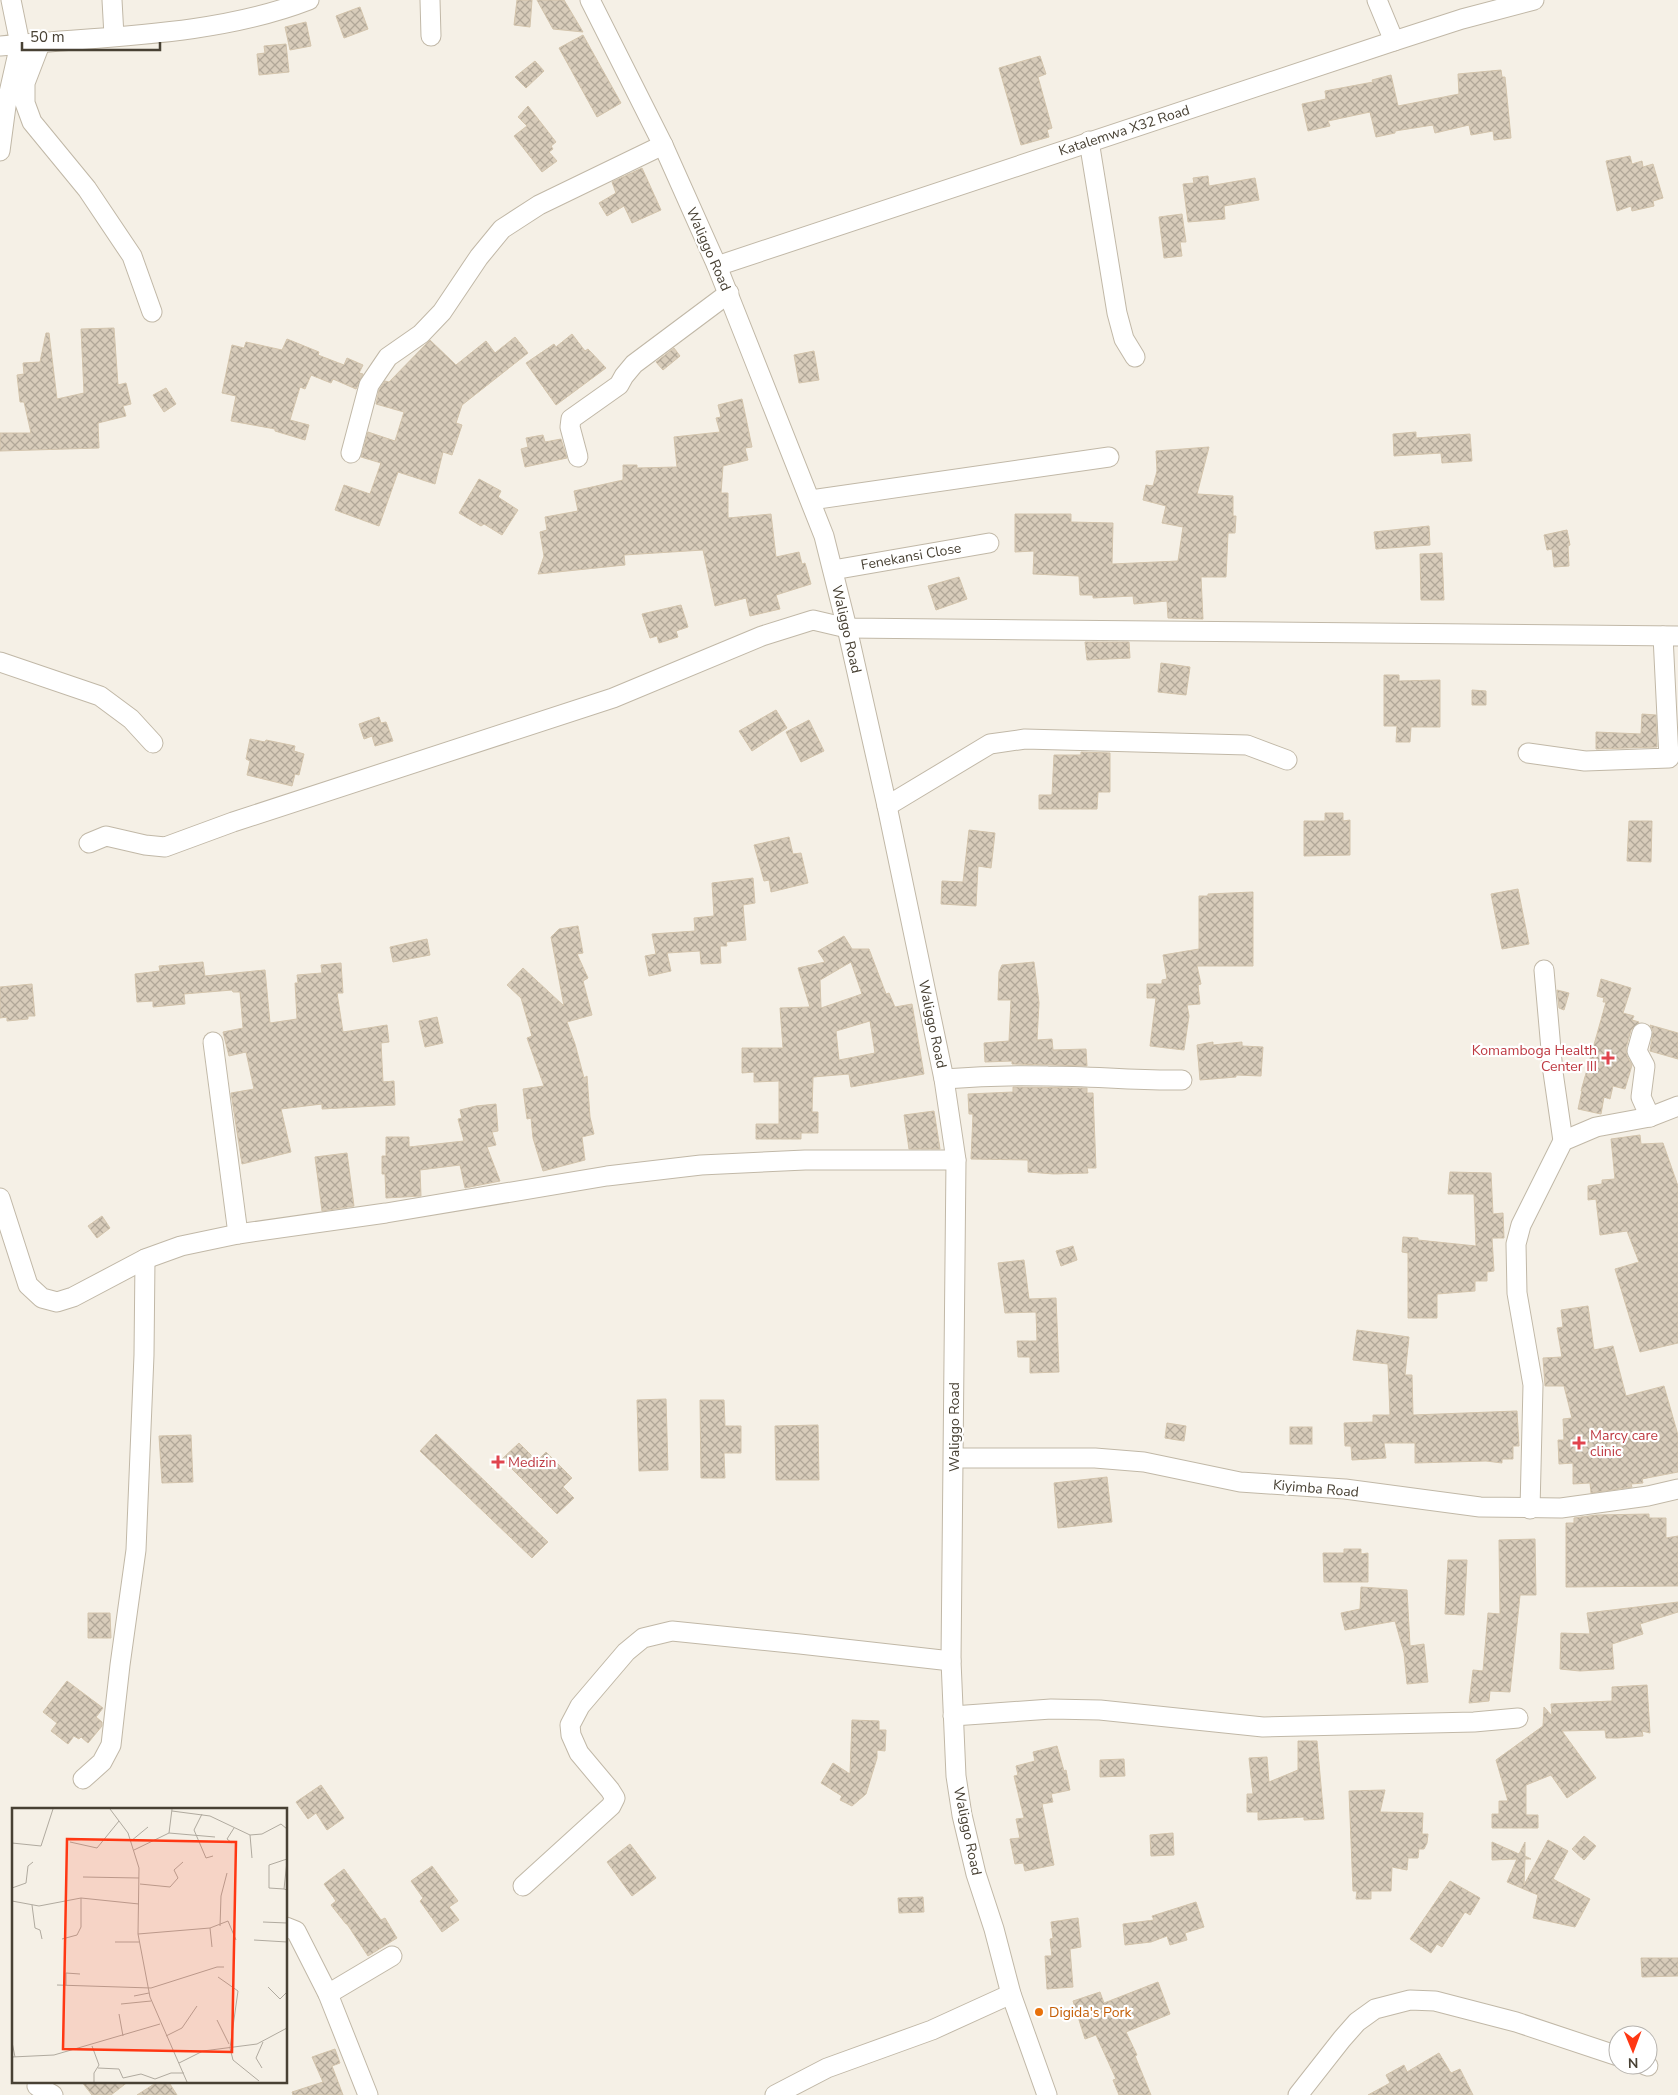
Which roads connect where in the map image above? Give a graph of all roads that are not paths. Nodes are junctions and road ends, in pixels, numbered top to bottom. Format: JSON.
{"nodes":[{"id":1,"x":11,"y":0,"type":"edge"},
{"id":2,"x":112,"y":0,"type":"edge"},
{"id":3,"x":310,"y":0,"type":"edge"},
{"id":4,"x":430,"y":0,"type":"edge"},
{"id":5,"x":590,"y":0,"type":"edge"},
{"id":6,"x":1377,"y":0,"type":"edge"},
{"id":7,"x":1534,"y":0,"type":"edge"},
{"id":8,"x":114,"y":36,"type":"junction"},
{"id":9,"x":431,"y":36,"type":"dead end"},
{"id":10,"x":1394,"y":42,"type":"junction"},
{"id":11,"x":20,"y":44,"type":"junction"},
{"id":12,"x":40,"y":44,"type":"junction"},
{"id":13,"x":0,"y":46,"type":"edge"},
{"id":14,"x":1089,"y":141,"type":"junction"},
{"id":15,"x":663,"y":145,"type":"junction"},
{"id":16,"x":0,"y":151,"type":"edge"},
{"id":17,"x":717,"y":266,"type":"junction"},
{"id":18,"x":729,"y":293,"type":"junction"},
{"id":19,"x":152,"y":312,"type":"dead end"},
{"id":20,"x":1135,"y":357,"type":"dead end"},
{"id":21,"x":351,"y":453,"type":"dead end"},
{"id":22,"x":578,"y":457,"type":"dead end"},
{"id":23,"x":1109,"y":457,"type":"dead end"},
{"id":24,"x":811,"y":500,"type":"junction"},
{"id":25,"x":988,"y":543,"type":"dead end"},
{"id":26,"x":834,"y":570,"type":"junction"},
{"id":27,"x":847,"y":628,"type":"junction"},
{"id":28,"x":1671,"y":636,"type":"edge"},
{"id":29,"x":0,"y":662,"type":"edge"},
{"id":30,"x":154,"y":743,"type":"dead end"},
{"id":31,"x":1528,"y":753,"type":"dead end"},
{"id":32,"x":1674,"y":758,"type":"edge"},
{"id":33,"x":1287,"y":760,"type":"dead end"},
{"id":34,"x":887,"y":806,"type":"junction"},
{"id":35,"x":89,"y":843,"type":"dead end"},
{"id":36,"x":1544,"y":970,"type":"dead end"},
{"id":37,"x":1642,"y":1033,"type":"dead end"},
{"id":38,"x":213,"y":1042,"type":"dead end"},
{"id":39,"x":944,"y":1080,"type":"junction"},
{"id":40,"x":1182,"y":1080,"type":"dead end"},
{"id":41,"x":1678,"y":1106,"type":"edge"},
{"id":42,"x":1650,"y":1118,"type":"junction"},
{"id":43,"x":1563,"y":1141,"type":"junction"},
{"id":44,"x":956,"y":1160,"type":"junction"},
{"id":45,"x":0,"y":1198,"type":"edge"},
{"id":46,"x":238,"y":1234,"type":"junction"},
{"id":47,"x":145,"y":1258,"type":"junction"},
{"id":48,"x":954,"y":1458,"type":"junction"},
{"id":49,"x":1678,"y":1490,"type":"edge"},
{"id":50,"x":1530,"y":1509,"type":"junction"},
{"id":51,"x":951,"y":1661,"type":"junction"},
{"id":52,"x":953,"y":1716,"type":"junction"},
{"id":53,"x":1518,"y":1718,"type":"dead end"},
{"id":54,"x":83,"y":1779,"type":"dead end"},
{"id":55,"x":523,"y":1886,"type":"dead end"},
{"id":56,"x":288,"y":1928,"type":"edge"},
{"id":57,"x":392,"y":1956,"type":"dead end"},
{"id":58,"x":328,"y":1994,"type":"junction"},
{"id":59,"x":1011,"y":1994,"type":"junction"},
{"id":60,"x":1608,"y":2053,"type":"edge"},
{"id":61,"x":37,"y":2086,"type":"dead end"},
{"id":62,"x":1042,"y":2093,"type":"edge"},
{"id":63,"x":54,"y":2095,"type":"edge"},
{"id":64,"x":368,"y":2095,"type":"edge"},
{"id":65,"x":775,"y":2095,"type":"edge"},
{"id":66,"x":1298,"y":2095,"type":"edge"}],
"edges":[{"from":1,"to":11,"type":"street"},
{"from":2,"to":8,"type":"street"},
{"from":3,"to":8,"type":"street"},
{"from":4,"to":9,"type":"street"},
{"from":5,"to":15,"type":"street","name":"Waliggo Road"},
{"from":6,"to":10,"type":"street"},
{"from":7,"to":10,"type":"street","name":"Katalemwa X32 Road"},
{"from":8,"to":12,"type":"street"},
{"from":10,"to":14,"type":"street","name":"Katalemwa X32 Road"},
{"from":11,"to":12,"type":"street"},
{"from":11,"to":13,"type":"street"},
{"from":11,"to":16,"type":"street"},
{"from":12,"to":19,"type":"street"},
{"from":14,"to":17,"type":"street","name":"Katalemwa X32 Road"},
{"from":14,"to":20,"type":"street"},
{"from":15,"to":17,"type":"street","name":"Waliggo Road"},
{"from":15,"to":21,"type":"street"},
{"from":17,"to":18,"type":"street","name":"Waliggo Road"},
{"from":18,"to":22,"type":"street"},
{"from":18,"to":24,"type":"street","name":"Waliggo Road"},
{"from":23,"to":24,"type":"street"},
{"from":24,"to":26,"type":"street","name":"Waliggo Road"},
{"from":25,"to":26,"type":"street","name":"Fenekansi Close"},
{"from":26,"to":27,"type":"street","name":"Waliggo Road"},
{"from":27,"to":28,"type":"street"},
{"from":27,"to":34,"type":"street","name":"Waliggo Road"},
{"from":27,"to":35,"type":"street"},
{"from":28,"to":32,"type":"street"},
{"from":29,"to":30,"type":"street"},
{"from":31,"to":32,"type":"street"},
{"from":33,"to":34,"type":"street"},
{"from":34,"to":39,"type":"street","name":"Waliggo Road"},
{"from":36,"to":43,"type":"street"},
{"from":37,"to":42,"type":"street"},
{"from":38,"to":46,"type":"street"},
{"from":39,"to":40,"type":"street"},
{"from":39,"to":44,"type":"street","name":"Waliggo Road"},
{"from":41,"to":42,"type":"street"},
{"from":42,"to":43,"type":"street"},
{"from":43,"to":50,"type":"street"},
{"from":44,"to":46,"type":"street"},
{"from":44,"to":48,"type":"street","name":"Waliggo Road"},
{"from":45,"to":47,"type":"street"},
{"from":46,"to":47,"type":"street"},
{"from":47,"to":54,"type":"street"},
{"from":48,"to":50,"type":"street","name":"Kiyimba Road"},
{"from":48,"to":51,"type":"street","name":"Waliggo Road"},
{"from":49,"to":50,"type":"street","name":"Kiyimba Road"},
{"from":51,"to":52,"type":"street","name":"Waliggo Road"},
{"from":51,"to":55,"type":"street"},
{"from":52,"to":53,"type":"street"},
{"from":52,"to":59,"type":"street","name":"Waliggo Road"},
{"from":56,"to":58,"type":"street"},
{"from":57,"to":58,"type":"street"},
{"from":58,"to":64,"type":"street"},
{"from":59,"to":62,"type":"street","name":"Waliggo Road"},
{"from":59,"to":65,"type":"street"},
{"from":60,"to":66,"type":"street"},
{"from":61,"to":63,"type":"street"}]}
